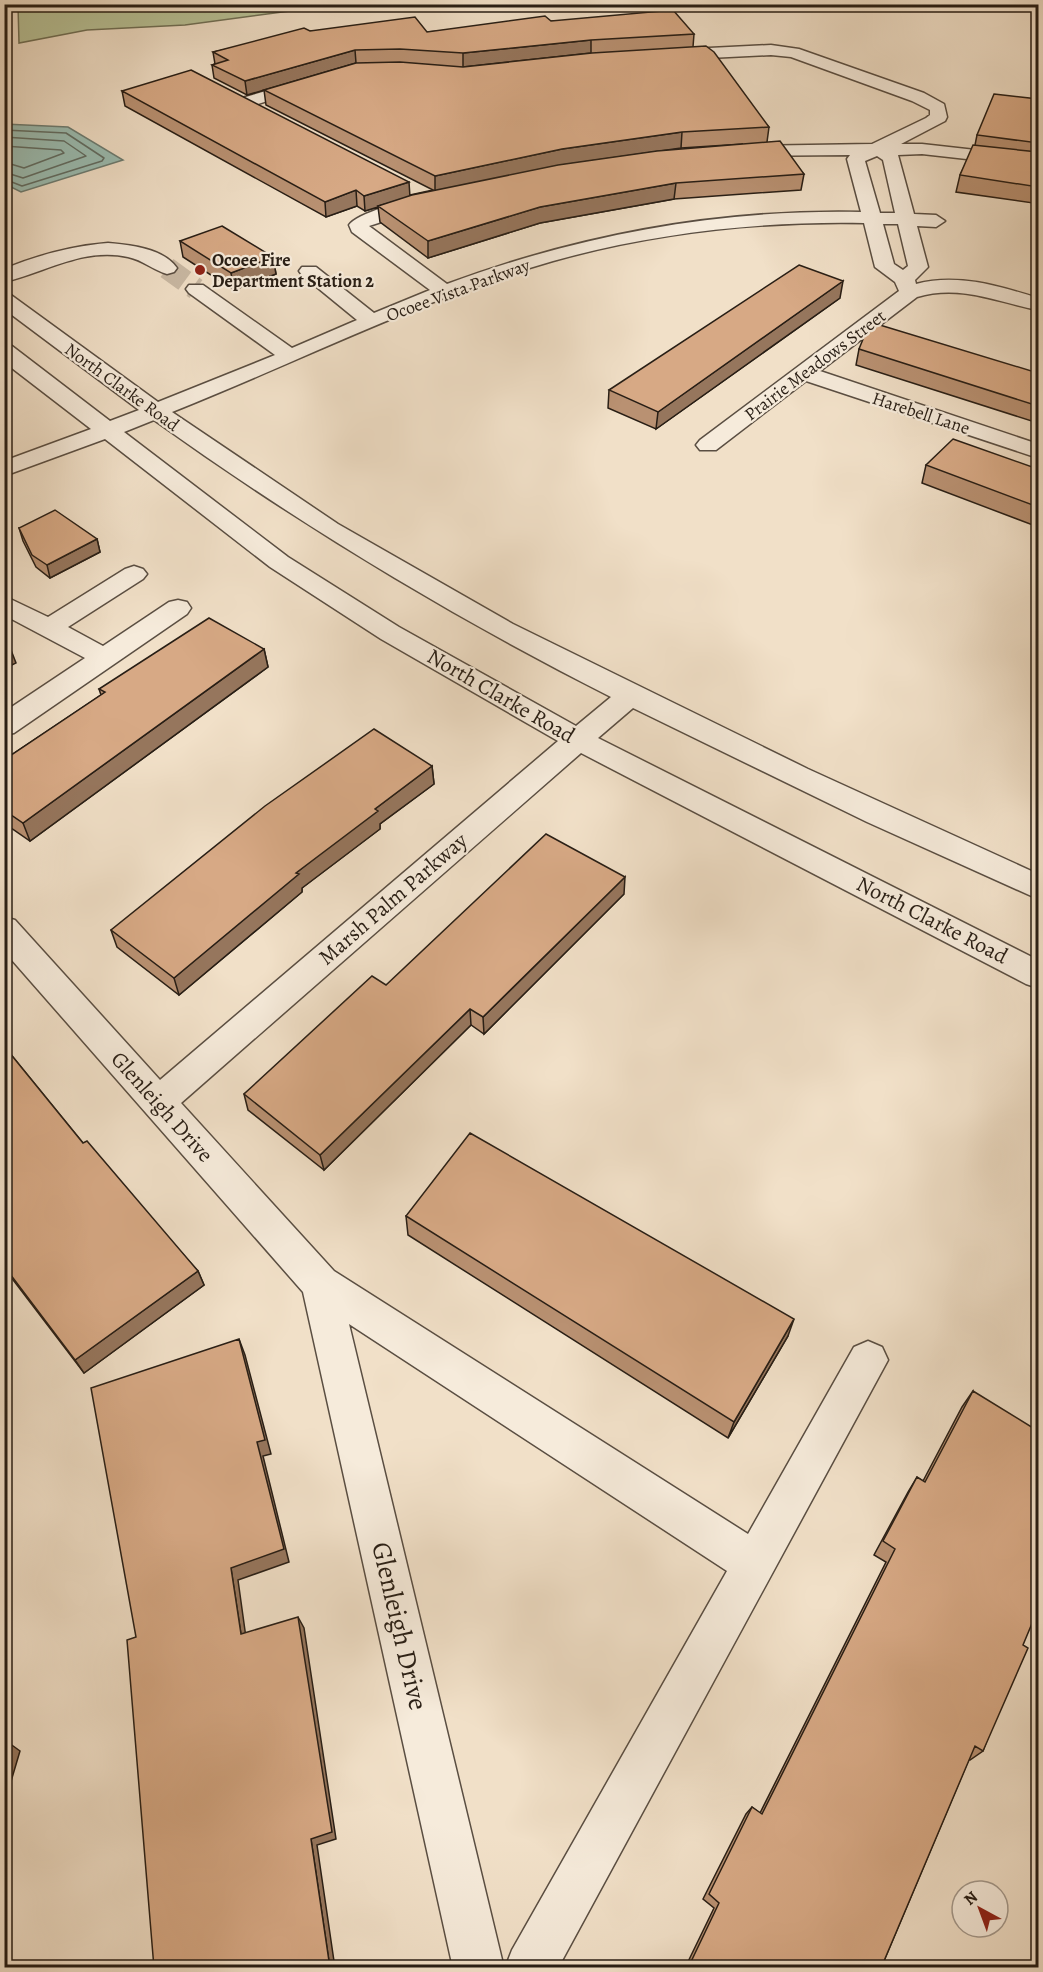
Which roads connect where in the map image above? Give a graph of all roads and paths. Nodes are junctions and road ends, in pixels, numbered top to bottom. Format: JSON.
{"nodes":[{"id":1,"x":655,"y":55,"type":"edge"},
{"id":2,"x":321,"y":79,"type":"edge"},
{"id":3,"x":225,"y":93,"type":"edge"},
{"id":4,"x":245,"y":104,"type":"junction"},
{"id":5,"x":266,"y":114,"type":"edge"},
{"id":6,"x":996,"y":140,"type":"edge"},
{"id":7,"x":878,"y":149,"type":"junction"},
{"id":8,"x":727,"y":151,"type":"edge"},
{"id":9,"x":975,"y":155,"type":"junction"},
{"id":10,"x":1038,"y":162,"type":"edge"},
{"id":11,"x":412,"y":189,"type":"edge"},
{"id":12,"x":872,"y":218,"type":"junction"},
{"id":13,"x":908,"y":219,"type":"junction"},
{"id":14,"x":936,"y":220,"type":"dead end"},
{"id":15,"x":881,"y":252,"type":"junction"},
{"id":16,"x":915,"y":253,"type":"junction"},
{"id":17,"x":167,"y":268,"type":"tunnel mouth"},
{"id":18,"x":309,"y":271,"type":"dead end"},
{"id":19,"x":4,"y":276,"type":"edge"},
{"id":20,"x":907,"y":286,"type":"junction"},
{"id":21,"x":196,"y":289,"type":"tunnel mouth"},
{"id":22,"x":445,"y":292,"type":"junction"},
{"id":23,"x":4,"y":299,"type":"edge"},
{"id":24,"x":1038,"y":304,"type":"edge"},
{"id":25,"x":372,"y":322,"type":"junction"},
{"id":26,"x":4,"y":351,"type":"edge"},
{"id":27,"x":290,"y":356,"type":"junction"},
{"id":28,"x":803,"y":374,"type":"junction"},
{"id":29,"x":154,"y":412,"type":"junction"},
{"id":30,"x":106,"y":432,"type":"junction"},
{"id":31,"x":708,"y":445,"type":"dead end"},
{"id":32,"x":1038,"y":451,"type":"edge"},
{"id":33,"x":4,"y":469,"type":"edge"},
{"id":34,"x":134,"y":574,"type":"dead end"},
{"id":35,"x":4,"y":604,"type":"edge"},
{"id":36,"x":178,"y":608,"type":"dead end"},
{"id":37,"x":48,"y":628,"type":"junction"},
{"id":38,"x":105,"y":658,"type":"junction"},
{"id":39,"x":629,"y":696,"type":"junction"},
{"id":40,"x":4,"y":726,"type":"edge"},
{"id":41,"x":578,"y":740,"type":"junction"},
{"id":42,"x":1038,"y":887,"type":"edge"},
{"id":43,"x":4,"y":929,"type":"edge"},
{"id":44,"x":1038,"y":975,"type":"edge"},
{"id":45,"x":158,"y":1102,"type":"junction"},
{"id":46,"x":320,"y":1284,"type":"junction"},
{"id":47,"x":868,"y":1360,"type":"dead end"},
{"id":48,"x":755,"y":1564,"type":"junction"},
{"id":49,"x":479,"y":1968,"type":"edge"},
{"id":50,"x":530,"y":1968,"type":"edge"}],
"edges":[{"from":1,"to":7,"type":"street"},
{"from":2,"to":4,"type":"street"},
{"from":3,"to":4,"type":"street"},
{"from":4,"to":5,"type":"street"},
{"from":6,"to":9,"type":"street"},
{"from":7,"to":8,"type":"street"},
{"from":7,"to":9,"type":"street"},
{"from":7,"to":12,"type":"street"},
{"from":7,"to":13,"type":"street"},
{"from":9,"to":10,"type":"street"},
{"from":11,"to":22,"type":"street"},
{"from":12,"to":13,"type":"street","name":"Ocoee Vista Parkway"},
{"from":12,"to":15,"type":"street"},
{"from":12,"to":22,"type":"street","name":"Ocoee Vista Parkway"},
{"from":13,"to":14,"type":"street","name":"Ocoee Vista Parkway"},
{"from":13,"to":16,"type":"street"},
{"from":15,"to":16,"type":"street"},
{"from":15,"to":20,"type":"street"},
{"from":16,"to":20,"type":"street","name":"Prairie Meadows Street"},
{"from":17,"to":19,"type":"street"},
{"from":18,"to":25,"type":"street"},
{"from":20,"to":24,"type":"street"},
{"from":20,"to":28,"type":"street","name":"Prairie Meadows Street"},
{"from":21,"to":27,"type":"street"},
{"from":22,"to":25,"type":"street","name":"Ocoee Vista Parkway"},
{"from":23,"to":29,"type":"street","name":"North Clarke Road"},
{"from":25,"to":27,"type":"street","name":"Ocoee Vista Parkway"},
{"from":26,"to":30,"type":"street","name":"North Clarke Road"},
{"from":27,"to":29,"type":"street","name":"Ocoee Vista Parkway"},
{"from":28,"to":31,"type":"street","name":"Prairie Meadows Street"},
{"from":28,"to":32,"type":"street","name":"Harebell Lane"},
{"from":29,"to":30,"type":"street","name":"Ocoee Vista Parkway"},
{"from":29,"to":39,"type":"street","name":"North Clarke Road"},
{"from":30,"to":33,"type":"street","name":"Ocoee Vista Parkway"},
{"from":30,"to":41,"type":"street","name":"North Clarke Road"},
{"from":34,"to":37,"type":"street"},
{"from":35,"to":37,"type":"street"},
{"from":36,"to":38,"type":"street"},
{"from":37,"to":38,"type":"street"},
{"from":38,"to":40,"type":"street"},
{"from":39,"to":41,"type":"street","name":"Marsh Palm Parkway"},
{"from":39,"to":42,"type":"street","name":"North Clarke Road"},
{"from":41,"to":44,"type":"street","name":"North Clarke Road"},
{"from":41,"to":45,"type":"street","name":"Marsh Palm Parkway"},
{"from":43,"to":45,"type":"street","name":"Glenleigh Drive"},
{"from":45,"to":46,"type":"street","name":"Glenleigh Drive"},
{"from":46,"to":48,"type":"street","name":"Glenleigh Drive"},
{"from":46,"to":49,"type":"street","name":"Glenleigh Drive"},
{"from":47,"to":48,"type":"street"},
{"from":48,"to":50,"type":"street"}]}
